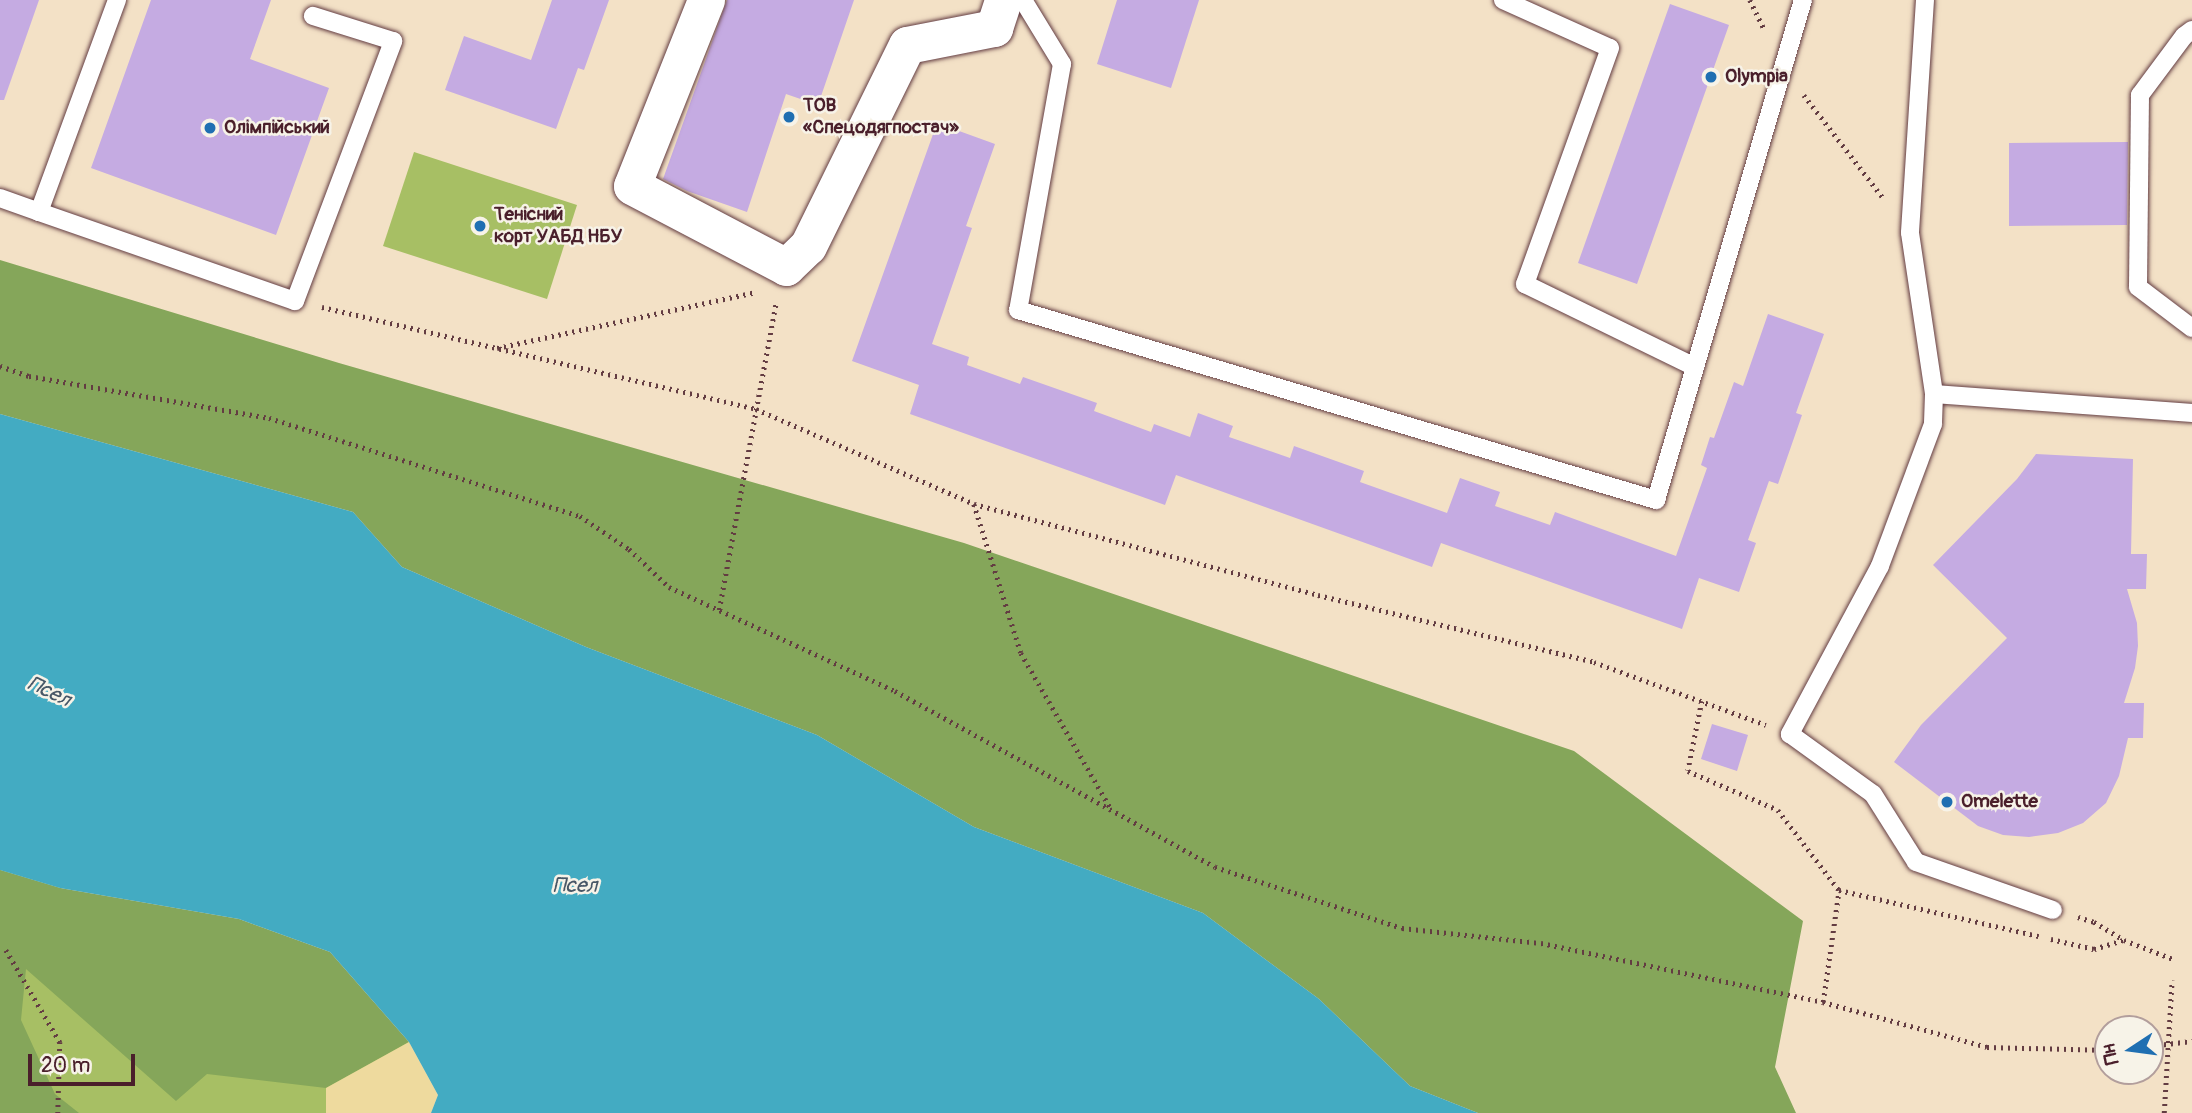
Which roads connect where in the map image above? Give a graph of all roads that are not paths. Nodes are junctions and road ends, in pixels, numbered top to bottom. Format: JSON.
{"nodes":[{"id":1,"x":117,"y":0,"type":"edge"},
{"id":2,"x":706,"y":0,"type":"edge"},
{"id":3,"x":1003,"y":0,"type":"edge"},
{"id":4,"x":1023,"y":0,"type":"edge"},
{"id":5,"x":1503,"y":0,"type":"edge"},
{"id":6,"x":1803,"y":0,"type":"edge"},
{"id":7,"x":1925,"y":0,"type":"edge"},
{"id":8,"x":313,"y":16,"type":"dead end"},
{"id":9,"x":2192,"y":30,"type":"edge"},
{"id":10,"x":0,"y":198,"type":"edge"},
{"id":11,"x":39,"y":212,"type":"junction"},
{"id":12,"x":2192,"y":328,"type":"edge"},
{"id":13,"x":1695,"y":367,"type":"junction"},
{"id":14,"x":1934,"y":394,"type":"junction"},
{"id":15,"x":2192,"y":413,"type":"edge"},
{"id":16,"x":2053,"y":910,"type":"road end"}],
"edges":[{"from":1,"to":11,"type":"lane"},
{"from":2,"to":3,"type":"street"},
{"from":4,"to":13,"type":"lane"},
{"from":5,"to":13,"type":"lane"},
{"from":6,"to":13,"type":"lane"},
{"from":7,"to":14,"type":"lane"},
{"from":8,"to":11,"type":"lane"},
{"from":9,"to":12,"type":"lane"},
{"from":10,"to":11,"type":"lane"},
{"from":14,"to":15,"type":"lane"},
{"from":14,"to":16,"type":"lane"}]}
